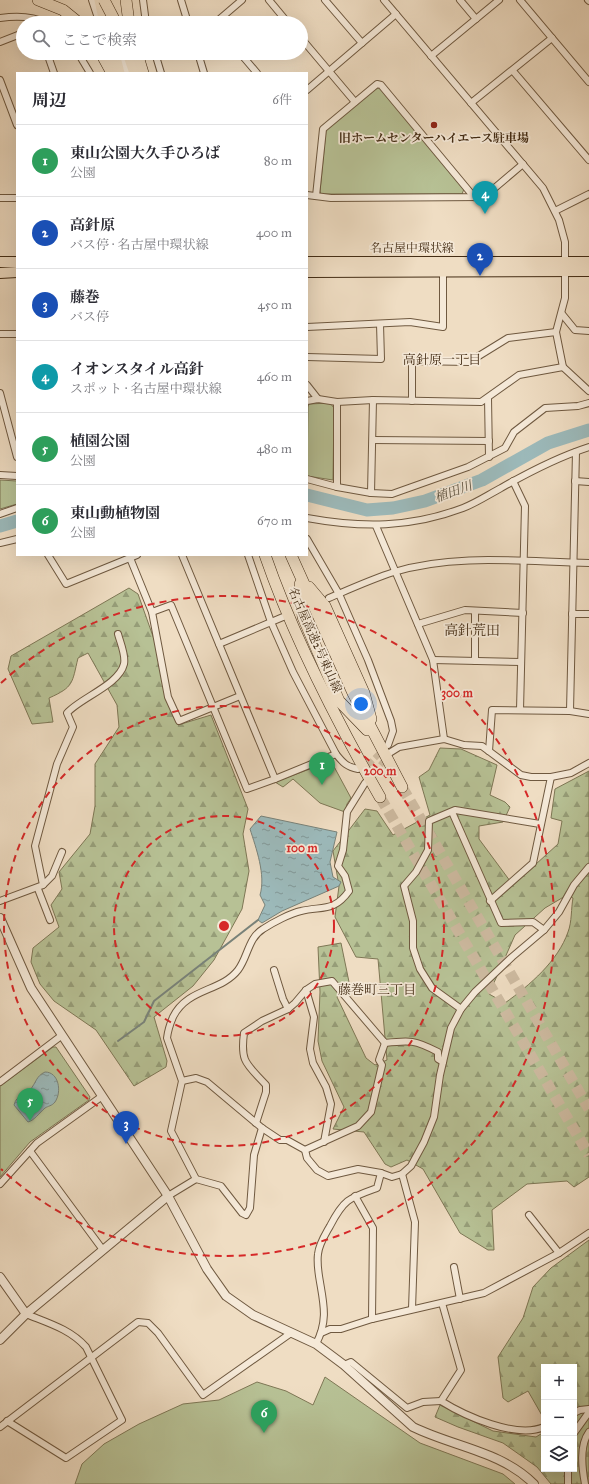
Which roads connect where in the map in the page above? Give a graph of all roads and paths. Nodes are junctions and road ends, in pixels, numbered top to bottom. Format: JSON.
{"nodes":[{"id":1,"x":38,"y":0,"type":"edge"},
{"id":2,"x":93,"y":0,"type":"edge"},
{"id":3,"x":100,"y":0,"type":"edge"},
{"id":4,"x":104,"y":0,"type":"edge"},
{"id":5,"x":126,"y":0,"type":"edge"},
{"id":6,"x":142,"y":0,"type":"edge"},
{"id":7,"x":181,"y":0,"type":"edge"},
{"id":8,"x":242,"y":0,"type":"edge"},
{"id":9,"x":269,"y":0,"type":"edge"},
{"id":10,"x":325,"y":0,"type":"edge"},
{"id":11,"x":384,"y":0,"type":"edge"},
{"id":12,"x":460,"y":0,"type":"edge"},
{"id":13,"x":499,"y":0,"type":"edge"},
{"id":14,"x":520,"y":0,"type":"edge"},
{"id":15,"x":396,"y":14,"type":"junction"},
{"id":16,"x":70,"y":16,"type":"edge"},
{"id":17,"x":99,"y":16,"type":"edge"},
{"id":18,"x":103,"y":16,"type":"edge"},
{"id":19,"x":110,"y":16,"type":"edge"},
{"id":20,"x":112,"y":16,"type":"edge"},
{"id":21,"x":128,"y":16,"type":"edge"},
{"id":22,"x":145,"y":16,"type":"edge"},
{"id":23,"x":186,"y":16,"type":"edge"},
{"id":24,"x":223,"y":16,"type":"edge"},
{"id":25,"x":282,"y":16,"type":"edge"},
{"id":26,"x":16,"y":17,"type":"edge"},
{"id":27,"x":0,"y":18,"type":"edge"},
{"id":28,"x":476,"y":19,"type":"junction"},
{"id":29,"x":16,"y":36,"type":"edge"},
{"id":30,"x":552,"y":38,"type":"junction"},
{"id":31,"x":0,"y":42,"type":"edge"},
{"id":32,"x":362,"y":43,"type":"junction"},
{"id":33,"x":308,"y":46,"type":"edge"},
{"id":34,"x":431,"y":56,"type":"junction"},
{"id":35,"x":49,"y":60,"type":"edge"},
{"id":36,"x":82,"y":60,"type":"edge"},
{"id":37,"x":105,"y":60,"type":"edge"},
{"id":38,"x":113,"y":60,"type":"edge"},
{"id":39,"x":115,"y":60,"type":"edge"},
{"id":40,"x":124,"y":60,"type":"edge"},
{"id":41,"x":130,"y":60,"type":"edge"},
{"id":42,"x":139,"y":60,"type":"edge"},
{"id":43,"x":157,"y":60,"type":"edge"},
{"id":44,"x":200,"y":60,"type":"edge"},
{"id":45,"x":246,"y":60,"type":"edge"},
{"id":46,"x":329,"y":71,"type":"junction"},
{"id":47,"x":512,"y":71,"type":"junction"},
{"id":48,"x":54,"y":72,"type":"edge"},
{"id":49,"x":89,"y":72,"type":"edge"},
{"id":50,"x":111,"y":72,"type":"edge"},
{"id":51,"x":118,"y":72,"type":"edge"},
{"id":52,"x":118,"y":72,"type":"edge"},
{"id":53,"x":128,"y":72,"type":"edge"},
{"id":54,"x":135,"y":72,"type":"edge"},
{"id":55,"x":143,"y":72,"type":"edge"},
{"id":56,"x":161,"y":72,"type":"edge"},
{"id":57,"x":204,"y":72,"type":"edge"},
{"id":58,"x":256,"y":72,"type":"edge"},
{"id":59,"x":0,"y":80,"type":"edge"},
{"id":60,"x":589,"y":82,"type":"edge"},
{"id":61,"x":308,"y":89,"type":"edge"},
{"id":62,"x":355,"y":102,"type":"junction"},
{"id":63,"x":471,"y":102,"type":"junction"},
{"id":64,"x":16,"y":122,"type":"edge"},
{"id":65,"x":589,"y":160,"type":"edge"},
{"id":66,"x":523,"y":164,"type":"junction"},
{"id":67,"x":589,"y":194,"type":"edge"},
{"id":68,"x":308,"y":195,"type":"edge"},
{"id":69,"x":316,"y":196,"type":"junction"},
{"id":70,"x":474,"y":197,"type":"junction"},
{"id":71,"x":0,"y":198,"type":"edge"},
{"id":72,"x":16,"y":198,"type":"edge"},
{"id":73,"x":555,"y":211,"type":"junction"},
{"id":74,"x":0,"y":262,"type":"edge"},
{"id":75,"x":16,"y":262,"type":"edge"},
{"id":76,"x":308,"y":262,"type":"edge"},
{"id":77,"x":589,"y":262,"type":"edge"},
{"id":78,"x":566,"y":267,"type":"junction"},
{"id":79,"x":443,"y":271,"type":"junction"},
{"id":80,"x":589,"y":271,"type":"edge"},
{"id":81,"x":16,"y":272,"type":"edge"},
{"id":82,"x":308,"y":272,"type":"edge"},
{"id":83,"x":0,"y":273,"type":"edge"},
{"id":84,"x":562,"y":314,"type":"junction"},
{"id":85,"x":380,"y":324,"type":"junction"},
{"id":86,"x":308,"y":327,"type":"edge"},
{"id":87,"x":589,"y":331,"type":"edge"},
{"id":88,"x":556,"y":332,"type":"junction"},
{"id":89,"x":0,"y":334,"type":"edge"},
{"id":90,"x":16,"y":334,"type":"edge"},
{"id":91,"x":308,"y":357,"type":"edge"},
{"id":92,"x":563,"y":367,"type":"junction"},
{"id":93,"x":308,"y":386,"type":"edge"},
{"id":94,"x":589,"y":391,"type":"edge"},
{"id":95,"x":0,"y":392,"type":"edge"},
{"id":96,"x":488,"y":398,"type":"junction"},
{"id":97,"x":318,"y":399,"type":"junction"},
{"id":98,"x":373,"y":400,"type":"junction"},
{"id":99,"x":308,"y":401,"type":"edge"},
{"id":100,"x":412,"y":401,"type":"junction"},
{"id":101,"x":337,"y":402,"type":"junction"},
{"id":102,"x":589,"y":402,"type":"edge"},
{"id":103,"x":373,"y":440,"type":"junction"},
{"id":104,"x":489,"y":441,"type":"junction"},
{"id":105,"x":589,"y":447,"type":"edge"},
{"id":106,"x":576,"y":452,"type":"junction"},
{"id":107,"x":16,"y":453,"type":"edge"},
{"id":108,"x":489,"y":457,"type":"junction"},
{"id":109,"x":0,"y":476,"type":"edge"},
{"id":110,"x":16,"y":476,"type":"edge"},
{"id":111,"x":308,"y":479,"type":"edge"},
{"id":112,"x":513,"y":481,"type":"junction"},
{"id":113,"x":575,"y":481,"type":"junction"},
{"id":114,"x":589,"y":482,"type":"edge"},
{"id":115,"x":337,"y":487,"type":"junction"},
{"id":116,"x":371,"y":493,"type":"junction"},
{"id":117,"x":16,"y":508,"type":"edge"},
{"id":118,"x":0,"y":514,"type":"edge"},
{"id":119,"x":308,"y":518,"type":"edge"},
{"id":120,"x":376,"y":526,"type":"junction"},
{"id":121,"x":16,"y":539,"type":"edge"},
{"id":122,"x":308,"y":541,"type":"edge"},
{"id":123,"x":0,"y":543,"type":"edge"},
{"id":124,"x":49,"y":556,"type":"edge"},
{"id":125,"x":135,"y":556,"type":"edge"},
{"id":126,"x":182,"y":556,"type":"edge"},
{"id":127,"x":248,"y":556,"type":"edge"},
{"id":128,"x":265,"y":556,"type":"edge"},
{"id":129,"x":272,"y":556,"type":"edge"},
{"id":130,"x":291,"y":556,"type":"edge"},
{"id":131,"x":130,"y":558,"type":"junction"},
{"id":132,"x":524,"y":562,"type":"junction"},
{"id":133,"x":573,"y":563,"type":"junction"},
{"id":134,"x":589,"y":563,"type":"edge"},
{"id":135,"x":395,"y":572,"type":"junction"},
{"id":136,"x":300,"y":575,"type":"junction"},
{"id":137,"x":339,"y":594,"type":"junction"},
{"id":138,"x":329,"y":598,"type":"dead end"},
{"id":139,"x":475,"y":611,"type":"junction"},
{"id":140,"x":152,"y":612,"type":"junction"},
{"id":141,"x":523,"y":613,"type":"junction"},
{"id":142,"x":285,"y":614,"type":"junction"},
{"id":143,"x":572,"y":614,"type":"junction"},
{"id":144,"x":589,"y":614,"type":"edge"},
{"id":145,"x":271,"y":622,"type":"junction"},
{"id":146,"x":418,"y":624,"type":"junction"},
{"id":147,"x":118,"y":634,"type":"dead end"},
{"id":148,"x":219,"y":644,"type":"junction"},
{"id":149,"x":433,"y":660,"type":"junction"},
{"id":150,"x":475,"y":661,"type":"junction"},
{"id":151,"x":521,"y":662,"type":"junction"},
{"id":152,"x":240,"y":696,"type":"junction"},
{"id":153,"x":213,"y":707,"type":"junction"},
{"id":154,"x":520,"y":710,"type":"junction"},
{"id":155,"x":570,"y":711,"type":"junction"},
{"id":156,"x":589,"y":714,"type":"edge"},
{"id":157,"x":444,"y":739,"type":"junction"},
{"id":158,"x":376,"y":741,"type":"junction"},
{"id":159,"x":399,"y":747,"type":"junction"},
{"id":160,"x":489,"y":751,"type":"junction"},
{"id":161,"x":391,"y":752,"type":"tunnel mouth"},
{"id":162,"x":336,"y":754,"type":"junction"},
{"id":163,"x":589,"y":763,"type":"edge"},
{"id":164,"x":358,"y":769,"type":"dead end"},
{"id":165,"x":551,"y":776,"type":"junction"},
{"id":166,"x":275,"y":779,"type":"junction"},
{"id":167,"x":365,"y":783,"type":"tunnel mouth"},
{"id":168,"x":402,"y":787,"type":"tunnel mouth"},
{"id":169,"x":380,"y":797,"type":"tunnel mouth"},
{"id":170,"x":452,"y":812,"type":"junction"},
{"id":171,"x":540,"y":824,"type":"junction"},
{"id":172,"x":62,"y":852,"type":"dead end"},
{"id":173,"x":589,"y":867,"type":"edge"},
{"id":174,"x":41,"y":887,"type":"junction"},
{"id":175,"x":0,"y":901,"type":"edge"},
{"id":176,"x":490,"y":901,"type":"junction"},
{"id":177,"x":0,"y":918,"type":"edge"},
{"id":178,"x":50,"y":920,"type":"dead end"},
{"id":179,"x":544,"y":930,"type":"junction"},
{"id":180,"x":274,"y":970,"type":"dead end"},
{"id":181,"x":306,"y":990,"type":"junction"},
{"id":182,"x":288,"y":1009,"type":"junction"},
{"id":183,"x":461,"y":1009,"type":"junction"},
{"id":184,"x":61,"y":1036,"type":"junction"},
{"id":185,"x":385,"y":1043,"type":"junction"},
{"id":186,"x":442,"y":1062,"type":"junction"},
{"id":187,"x":182,"y":1081,"type":"junction"},
{"id":188,"x":0,"y":1082,"type":"edge"},
{"id":189,"x":101,"y":1097,"type":"junction"},
{"id":190,"x":256,"y":1124,"type":"junction"},
{"id":191,"x":262,"y":1128,"type":"junction"},
{"id":192,"x":324,"y":1142,"type":"junction"},
{"id":193,"x":305,"y":1150,"type":"junction"},
{"id":194,"x":30,"y":1151,"type":"junction"},
{"id":195,"x":381,"y":1173,"type":"junction"},
{"id":196,"x":402,"y":1174,"type":"junction"},
{"id":197,"x":196,"y":1179,"type":"junction"},
{"id":198,"x":0,"y":1184,"type":"edge"},
{"id":199,"x":168,"y":1196,"type":"junction"},
{"id":200,"x":355,"y":1196,"type":"junction"},
{"id":201,"x":529,"y":1215,"type":"dead end"},
{"id":202,"x":589,"y":1234,"type":"edge"},
{"id":203,"x":103,"y":1250,"type":"junction"},
{"id":204,"x":559,"y":1253,"type":"junction"},
{"id":205,"x":454,"y":1267,"type":"dead end"},
{"id":206,"x":0,"y":1277,"type":"edge"},
{"id":207,"x":460,"y":1299,"type":"junction"},
{"id":208,"x":442,"y":1303,"type":"junction"},
{"id":209,"x":412,"y":1310,"type":"junction"},
{"id":210,"x":26,"y":1314,"type":"junction"},
{"id":211,"x":372,"y":1319,"type":"junction"},
{"id":212,"x":291,"y":1332,"type":"junction"},
{"id":213,"x":321,"y":1333,"type":"junction"},
{"id":214,"x":0,"y":1340,"type":"edge"},
{"id":215,"x":316,"y":1344,"type":"junction"},
{"id":216,"x":91,"y":1359,"type":"junction"},
{"id":217,"x":344,"y":1365,"type":"junction"},
{"id":218,"x":441,"y":1402,"type":"junction"},
{"id":219,"x":589,"y":1410,"type":"edge"},
{"id":220,"x":577,"y":1412,"type":"edge"},
{"id":221,"x":7,"y":1421,"type":"junction"},
{"id":222,"x":0,"y":1427,"type":"edge"},
{"id":223,"x":541,"y":1428,"type":"edge"},
{"id":224,"x":577,"y":1428,"type":"edge"},
{"id":225,"x":589,"y":1432,"type":"edge"},
{"id":226,"x":568,"y":1472,"type":"edge"},
{"id":227,"x":534,"y":1484,"type":"edge"},
{"id":228,"x":568,"y":1484,"type":"edge"},
{"id":229,"x":585,"y":1484,"type":"edge"}],
"edges":[{"from":1,"to":16,"type":"highway"},
{"from":2,"to":17,"type":"street"},
{"from":3,"to":18,"type":"highway"},
{"from":4,"to":19,"type":"street"},
{"from":4,"to":20,"type":"highway","bridge":true},
{"from":5,"to":21,"type":"highway"},
{"from":6,"to":22,"type":"street"},
{"from":7,"to":23,"type":"street"},
{"from":8,"to":24,"type":"street"},
{"from":9,"to":25,"type":"street"},
{"from":10,"to":32,"type":"street"},
{"from":11,"to":15,"type":"street"},
{"from":12,"to":28,"type":"street"},
{"from":13,"to":28,"type":"street"},
{"from":14,"to":30,"type":"street"},
{"from":15,"to":32,"type":"street"},
{"from":15,"to":34,"type":"street"},
{"from":26,"to":27,"type":"street"},
{"from":28,"to":34,"type":"street"},
{"from":29,"to":31,"type":"street"},
{"from":30,"to":47,"type":"street"},
{"from":30,"to":60,"type":"street"},
{"from":32,"to":46,"type":"street"},
{"from":33,"to":46,"type":"street"},
{"from":34,"to":63,"type":"street"},
{"from":35,"to":48,"type":"street"},
{"from":36,"to":49,"type":"street"},
{"from":37,"to":50,"type":"highway"},
{"from":38,"to":51,"type":"street"},
{"from":39,"to":52,"type":"highway"},
{"from":40,"to":53,"type":"street"},
{"from":41,"to":54,"type":"highway"},
{"from":42,"to":55,"type":"highway"},
{"from":43,"to":56,"type":"street"},
{"from":44,"to":57,"type":"street"},
{"from":45,"to":58,"type":"street"},
{"from":46,"to":61,"type":"street"},
{"from":46,"to":62,"type":"street"},
{"from":47,"to":63,"type":"street"},
{"from":47,"to":65,"type":"street"},
{"from":59,"to":64,"type":"street"},
{"from":62,"to":69,"type":"street"},
{"from":62,"to":70,"type":"street"},
{"from":63,"to":66,"type":"street"},
{"from":66,"to":70,"type":"street"},
{"from":66,"to":73,"type":"street"},
{"from":67,"to":73,"type":"street"},
{"from":68,"to":69,"type":"street"},
{"from":69,"to":70,"type":"street"},
{"from":71,"to":72,"type":"street"},
{"from":73,"to":78,"type":"street"},
{"from":74,"to":75,"type":"main road"},
{"from":76,"to":78,"type":"main road","name":"名古屋中環状線"},
{"from":77,"to":78,"type":"main road","name":"名古屋中環状線"},
{"from":78,"to":79,"type":"main road","name":"名古屋中環状線"},
{"from":78,"to":80,"type":"main road","name":"名古屋中環状線"},
{"from":78,"to":84,"type":"street"},
{"from":79,"to":82,"type":"main road","name":"名古屋中環状線"},
{"from":79,"to":85,"type":"street"},
{"from":81,"to":83,"type":"main road"},
{"from":84,"to":87,"type":"street"},
{"from":84,"to":88,"type":"street"},
{"from":85,"to":86,"type":"street"},
{"from":85,"to":91,"type":"street"},
{"from":88,"to":92,"type":"street"},
{"from":88,"to":100,"type":"street"},
{"from":89,"to":90,"type":"street"},
{"from":92,"to":94,"type":"street"},
{"from":92,"to":96,"type":"street"},
{"from":93,"to":97,"type":"street"},
{"from":95,"to":107,"type":"street"},
{"from":96,"to":100,"type":"street"},
{"from":96,"to":104,"type":"street"},
{"from":97,"to":99,"type":"street"},
{"from":97,"to":101,"type":"street"},
{"from":98,"to":100,"type":"street"},
{"from":98,"to":101,"type":"street"},
{"from":98,"to":103,"type":"street"},
{"from":101,"to":115,"type":"street"},
{"from":102,"to":108,"type":"street"},
{"from":103,"to":104,"type":"street"},
{"from":103,"to":116,"type":"street"},
{"from":104,"to":108,"type":"street"},
{"from":105,"to":106,"type":"street"},
{"from":106,"to":112,"type":"street"},
{"from":106,"to":113,"type":"street"},
{"from":108,"to":116,"type":"street"},
{"from":109,"to":110,"type":"street"},
{"from":111,"to":115,"type":"street"},
{"from":112,"to":120,"type":"street"},
{"from":112,"to":132,"type":"street"},
{"from":113,"to":114,"type":"street"},
{"from":113,"to":133,"type":"street"},
{"from":115,"to":116,"type":"street"},
{"from":117,"to":118,"type":"street"},
{"from":119,"to":120,"type":"street"},
{"from":120,"to":135,"type":"street"},
{"from":121,"to":123,"type":"street"},
{"from":122,"to":137,"type":"street"},
{"from":124,"to":131,"type":"street"},
{"from":125,"to":131,"type":"street"},
{"from":126,"to":148,"type":"street"},
{"from":127,"to":145,"type":"street"},
{"from":128,"to":142,"type":"highway","name":"名古屋高速2号東山線"},
{"from":129,"to":142,"type":"highway"},
{"from":130,"to":136,"type":"highway","name":"名古屋高速2号東山線"},
{"from":131,"to":140,"type":"street"},
{"from":132,"to":133,"type":"street"},
{"from":132,"to":135,"type":"street"},
{"from":132,"to":141,"type":"street"},
{"from":133,"to":134,"type":"street"},
{"from":133,"to":143,"type":"street"},
{"from":135,"to":137,"type":"street"},
{"from":135,"to":146,"type":"street"},
{"from":136,"to":158,"type":"highway","name":"名古屋高速2号東山線"},
{"from":136,"to":158,"type":"highway"},
{"from":137,"to":138,"type":"street"},
{"from":137,"to":159,"type":"street"},
{"from":139,"to":141,"type":"street"},
{"from":139,"to":146,"type":"street"},
{"from":139,"to":150,"type":"street"},
{"from":140,"to":153,"type":"street"},
{"from":140,"to":153,"type":"street"},
{"from":141,"to":151,"type":"street"},
{"from":142,"to":145,"type":"street"},
{"from":142,"to":169,"type":"highway","name":"名古屋高速2号東山線"},
{"from":143,"to":144,"type":"street"},
{"from":143,"to":155,"type":"street"},
{"from":145,"to":148,"type":"street"},
{"from":145,"to":162,"type":"street"},
{"from":146,"to":149,"type":"street"},
{"from":147,"to":174,"type":"street"},
{"from":148,"to":152,"type":"street"},
{"from":149,"to":150,"type":"street"},
{"from":149,"to":157,"type":"street"},
{"from":150,"to":151,"type":"street"},
{"from":151,"to":154,"type":"street"},
{"from":152,"to":153,"type":"street"},
{"from":152,"to":166,"type":"street"},
{"from":153,"to":166,"type":"street"},
{"from":154,"to":155,"type":"street"},
{"from":154,"to":160,"type":"street"},
{"from":155,"to":156,"type":"street"},
{"from":157,"to":159,"type":"street"},
{"from":157,"to":160,"type":"street"},
{"from":158,"to":168,"type":"highway"},
{"from":159,"to":161,"type":"street"},
{"from":160,"to":165,"type":"street"},
{"from":162,"to":164,"type":"street"},
{"from":162,"to":166,"type":"street"},
{"from":163,"to":165,"type":"street"},
{"from":165,"to":171,"type":"street"},
{"from":167,"to":187,"type":"street"},
{"from":170,"to":171,"type":"street"},
{"from":170,"to":176,"type":"street"},
{"from":170,"to":183,"type":"street"},
{"from":171,"to":176,"type":"street"},
{"from":172,"to":174,"type":"street"},
{"from":173,"to":179,"type":"street"},
{"from":174,"to":175,"type":"street"},
{"from":174,"to":178,"type":"street"},
{"from":176,"to":179,"type":"street"},
{"from":177,"to":184,"type":"street"},
{"from":179,"to":183,"type":"street"},
{"from":180,"to":182,"type":"street"},
{"from":181,"to":182,"type":"street"},
{"from":181,"to":185,"type":"street"},
{"from":181,"to":192,"type":"street"},
{"from":182,"to":190,"type":"street"},
{"from":183,"to":186,"type":"street"},
{"from":184,"to":188,"type":"street"},
{"from":184,"to":189,"type":"street"},
{"from":185,"to":186,"type":"street"},
{"from":185,"to":192,"type":"street"},
{"from":186,"to":196,"type":"street"},
{"from":187,"to":190,"type":"street"},
{"from":187,"to":197,"type":"street"},
{"from":189,"to":194,"type":"street"},
{"from":189,"to":199,"type":"street"},
{"from":190,"to":191,"type":"street"},
{"from":191,"to":193,"type":"street"},
{"from":191,"to":197,"type":"street"},
{"from":192,"to":193,"type":"street"},
{"from":193,"to":195,"type":"street"},
{"from":194,"to":198,"type":"street"},
{"from":194,"to":203,"type":"street"},
{"from":195,"to":196,"type":"street"},
{"from":195,"to":200,"type":"street"},
{"from":196,"to":209,"type":"street"},
{"from":197,"to":199,"type":"street"},
{"from":199,"to":203,"type":"street"},
{"from":199,"to":212,"type":"street"},
{"from":200,"to":211,"type":"street"},
{"from":200,"to":213,"type":"street"},
{"from":201,"to":204,"type":"street"},
{"from":202,"to":204,"type":"street"},
{"from":203,"to":210,"type":"street"},
{"from":204,"to":207,"type":"street"},
{"from":205,"to":207,"type":"street"},
{"from":206,"to":210,"type":"street"},
{"from":207,"to":208,"type":"street"},
{"from":208,"to":209,"type":"street"},
{"from":208,"to":218,"type":"street"},
{"from":209,"to":211,"type":"street"},
{"from":210,"to":214,"type":"street"},
{"from":210,"to":216,"type":"street"},
{"from":211,"to":213,"type":"street"},
{"from":212,"to":215,"type":"street"},
{"from":212,"to":216,"type":"street"},
{"from":213,"to":215,"type":"street"},
{"from":215,"to":217,"type":"street"},
{"from":216,"to":221,"type":"street"},
{"from":216,"to":221,"type":"street"},
{"from":217,"to":218,"type":"street"},
{"from":217,"to":227,"type":"street"},
{"from":218,"to":223,"type":"street"},
{"from":219,"to":220,"type":"street"},
{"from":219,"to":224,"type":"street"},
{"from":221,"to":222,"type":"street"},
{"from":225,"to":229,"type":"street"},
{"from":226,"to":228,"type":"street"}]}
